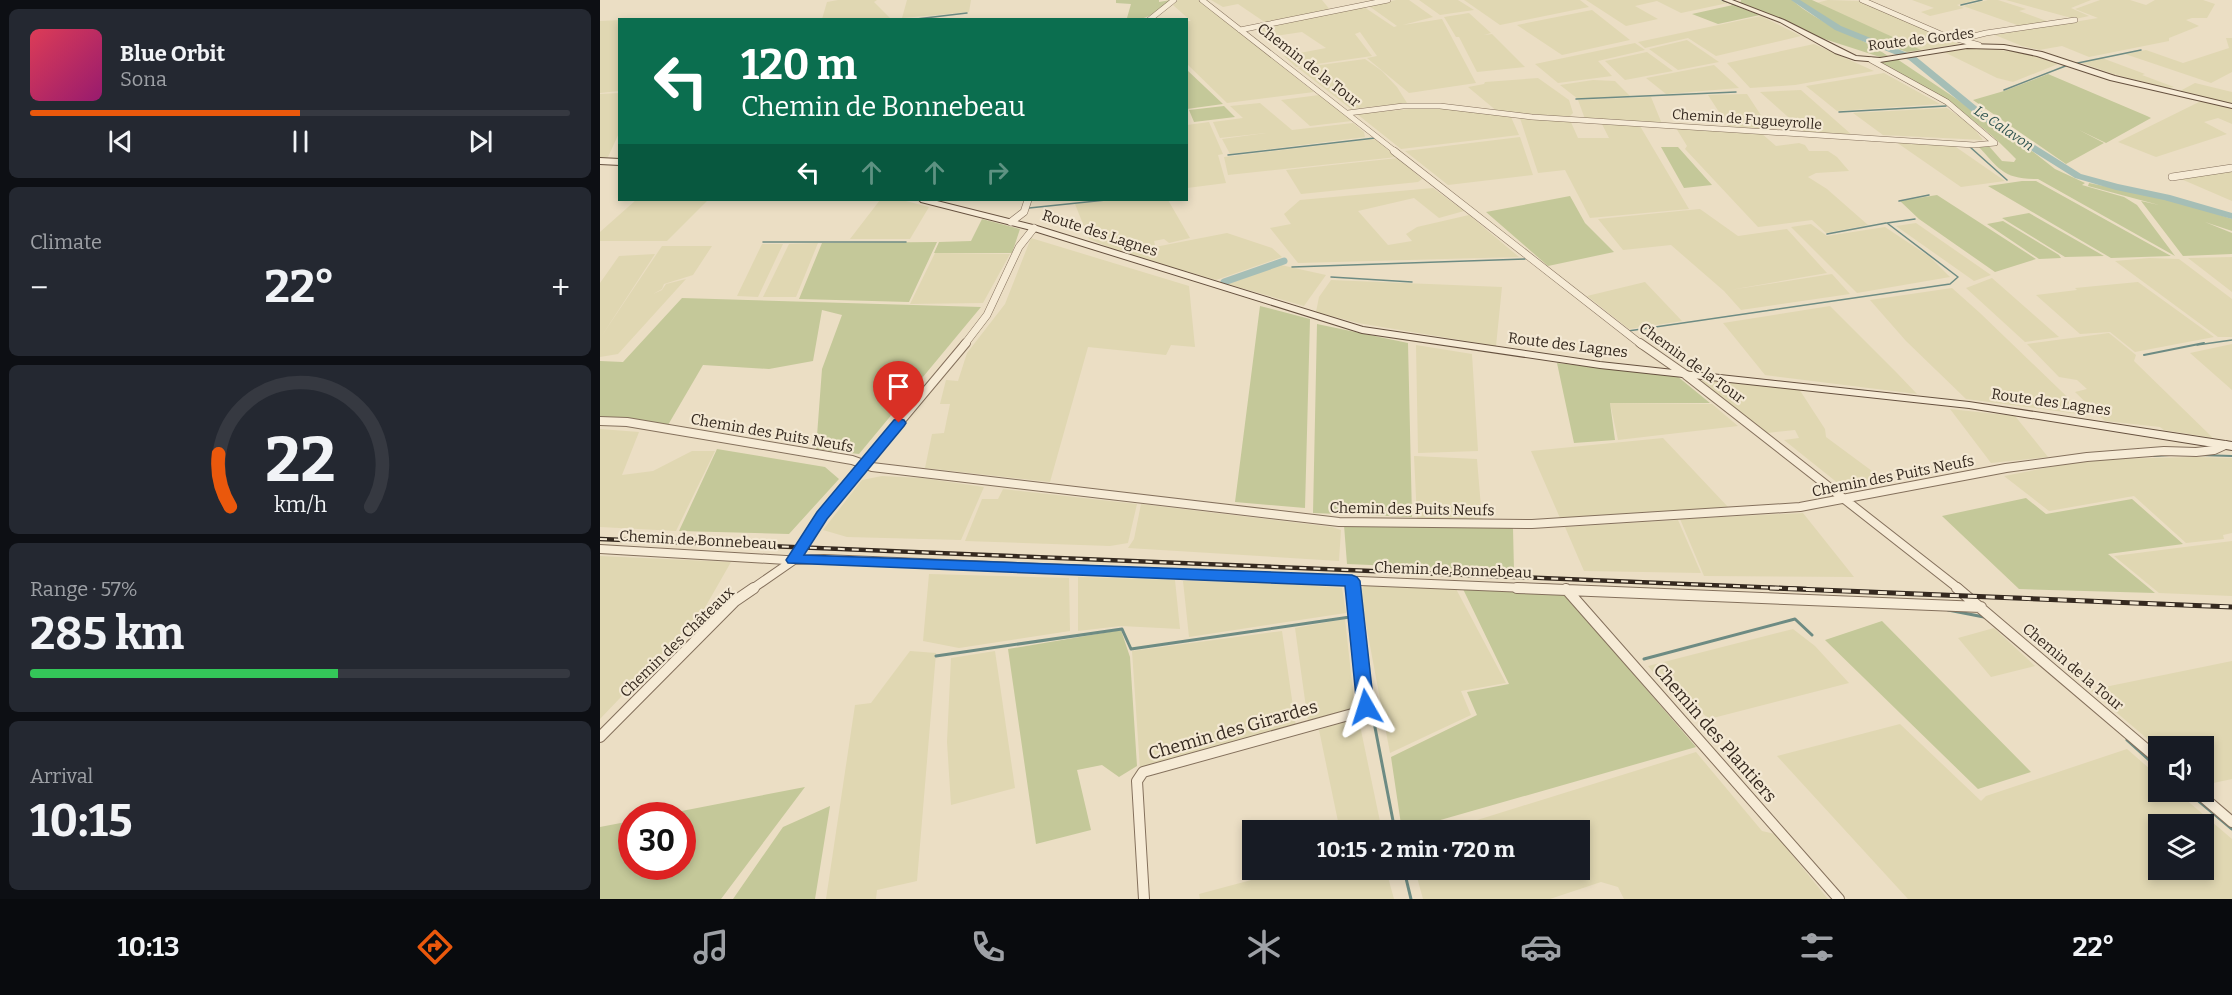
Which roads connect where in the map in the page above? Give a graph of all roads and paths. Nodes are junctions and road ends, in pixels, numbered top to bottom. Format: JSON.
{"nodes":[{"id":1,"x":1174,"y":0,"type":"edge"},
{"id":2,"x":1202,"y":0,"type":"edge"},
{"id":3,"x":1388,"y":0,"type":"edge"},
{"id":4,"x":1726,"y":0,"type":"edge"},
{"id":5,"x":1862,"y":0,"type":"edge"},
{"id":6,"x":1152,"y":18,"type":"edge"},
{"id":7,"x":2075,"y":20,"type":"dead end"},
{"id":8,"x":1240,"y":30,"type":"junction"},
{"id":9,"x":1961,"y":39,"type":"junction"},
{"id":10,"x":1979,"y":45,"type":"junction"},
{"id":11,"x":1871,"y":60,"type":"junction"},
{"id":12,"x":2232,"y":106,"type":"edge"},
{"id":13,"x":1348,"y":113,"type":"junction"},
{"id":14,"x":600,"y":161,"type":"edge"},
{"id":15,"x":618,"y":162,"type":"edge"},
{"id":16,"x":2232,"y":168,"type":"edge"},
{"id":17,"x":2172,"y":177,"type":"dead end"},
{"id":18,"x":928,"y":201,"type":"edge"},
{"id":19,"x":1028,"y":201,"type":"edge"},
{"id":20,"x":1011,"y":222,"type":"junction"},
{"id":21,"x":1034,"y":228,"type":"junction"},
{"id":22,"x":1684,"y":373,"type":"junction"},
{"id":23,"x":600,"y":421,"type":"edge"},
{"id":24,"x":2229,"y":446,"type":"edge"},
{"id":25,"x":864,"y":464,"type":"junction"},
{"id":26,"x":1846,"y":500,"type":"junction"},
{"id":27,"x":600,"y":549,"type":"edge"},
{"id":28,"x":794,"y":560,"type":"junction"},
{"id":29,"x":1352,"y":581,"type":"junction"},
{"id":30,"x":1566,"y":589,"type":"junction"},
{"id":31,"x":1980,"y":607,"type":"junction"},
{"id":32,"x":600,"y":738,"type":"edge"},
{"id":33,"x":2148,"y":750,"type":"edge"},
{"id":34,"x":2209,"y":802,"type":"edge"},
{"id":35,"x":2232,"y":822,"type":"edge"},
{"id":36,"x":1144,"y":899,"type":"edge"},
{"id":37,"x":1839,"y":899,"type":"edge"}],
"edges":[{"from":1,"to":6,"type":"street"},
{"from":2,"to":8,"type":"street","name":"Chemin de la Tour"},
{"from":3,"to":8,"type":"street"},
{"from":4,"to":11,"type":"street","name":"Route de Gordes"},
{"from":5,"to":9,"type":"street"},
{"from":7,"to":9,"type":"street"},
{"from":8,"to":13,"type":"street","name":"Chemin de la Tour"},
{"from":9,"to":10,"type":"street"},
{"from":10,"to":11,"type":"street","name":"Route de Gordes"},
{"from":10,"to":12,"type":"street","name":"Route de Gordes"},
{"from":11,"to":13,"type":"street","name":"Chemin de Fugueyrolle"},
{"from":13,"to":22,"type":"street","name":"Chemin de la Tour"},
{"from":14,"to":15,"type":"street"},
{"from":16,"to":17,"type":"street"},
{"from":18,"to":20,"type":"street","name":"Route des Lagnes"},
{"from":19,"to":20,"type":"street"},
{"from":20,"to":21,"type":"street","name":"Route des Lagnes"},
{"from":21,"to":22,"type":"street","name":"Route des Lagnes"},
{"from":21,"to":25,"type":"street","name":"Chemin des Châteaux"},
{"from":22,"to":24,"type":"street","name":"Route des Lagnes"},
{"from":22,"to":26,"type":"street","name":"Chemin de la Tour"},
{"from":23,"to":25,"type":"street","name":"Chemin des Puits Neufs"},
{"from":24,"to":26,"type":"street","name":"Chemin des Puits Neufs"},
{"from":25,"to":26,"type":"street","name":"Chemin des Puits Neufs"},
{"from":25,"to":28,"type":"street","name":"Chemin des Châteaux"},
{"from":26,"to":31,"type":"street","name":"Chemin de la Tour"},
{"from":27,"to":28,"type":"street","name":"Chemin de Bonnebeau"},
{"from":28,"to":29,"type":"street","name":"Chemin de Bonnebeau"},
{"from":28,"to":32,"type":"street","name":"Chemin des Châteaux"},
{"from":29,"to":30,"type":"street","name":"Chemin de Bonnebeau"},
{"from":29,"to":36,"type":"street","name":"Chemin des Girardes"},
{"from":30,"to":31,"type":"street","name":"Chemin de Bonnebeau"},
{"from":30,"to":37,"type":"street","name":"Chemin des Plantiers"},
{"from":31,"to":33,"type":"street","name":"Chemin de la Tour"},
{"from":34,"to":35,"type":"street"}]}
